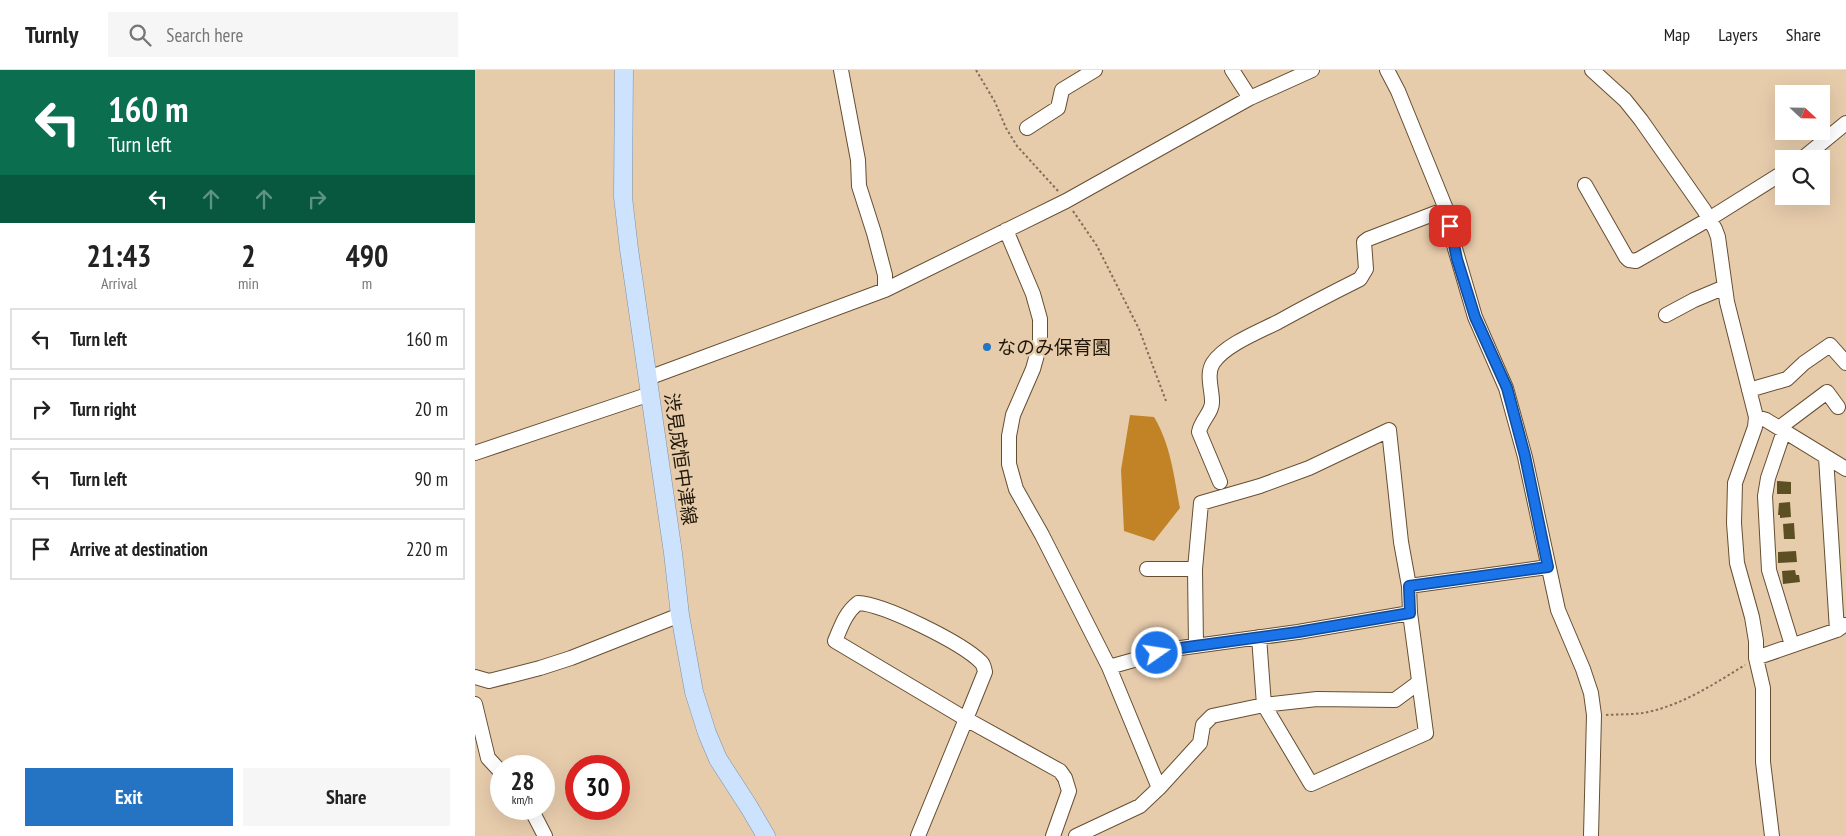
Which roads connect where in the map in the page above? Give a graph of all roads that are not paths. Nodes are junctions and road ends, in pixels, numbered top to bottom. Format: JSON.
{"nodes":[{"id":1,"x":624,"y":70,"type":"edge"},
{"id":2,"x":841,"y":70,"type":"edge"},
{"id":3,"x":1095,"y":70,"type":"edge"},
{"id":4,"x":1232,"y":70,"type":"edge"},
{"id":5,"x":1312,"y":70,"type":"edge"},
{"id":6,"x":1387,"y":70,"type":"edge"},
{"id":7,"x":1592,"y":70,"type":"edge"},
{"id":8,"x":1250,"y":98,"type":"junction"},
{"id":9,"x":1846,"y":123,"type":"edge"},
{"id":10,"x":1027,"y":128,"type":"dead end"},
{"id":11,"x":1813,"y":150,"type":"edge"},
{"id":12,"x":1775,"y":178,"type":"edge"},
{"id":13,"x":1585,"y":185,"type":"dead end"},
{"id":14,"x":1447,"y":209,"type":"junction"},
{"id":15,"x":1709,"y":219,"type":"junction"},
{"id":16,"x":1006,"y":230,"type":"junction"},
{"id":17,"x":1725,"y":287,"type":"junction"},
{"id":18,"x":885,"y":290,"type":"junction"},
{"id":19,"x":1666,"y":315,"type":"dead end"},
{"id":20,"x":1846,"y":363,"type":"edge"},
{"id":21,"x":649,"y":386,"type":"junction"},
{"id":22,"x":1749,"y":390,"type":"junction"},
{"id":23,"x":1839,"y":407,"type":"dead end"},
{"id":24,"x":1756,"y":417,"type":"junction"},
{"id":25,"x":1781,"y":430,"type":"junction"},
{"id":26,"x":475,"y":453,"type":"edge"},
{"id":27,"x":1826,"y":457,"type":"junction"},
{"id":28,"x":1846,"y":469,"type":"edge"},
{"id":29,"x":1220,"y":482,"type":"dead end"},
{"id":30,"x":1548,"y":567,"type":"junction"},
{"id":31,"x":1147,"y":569,"type":"dead end"},
{"id":32,"x":1195,"y":569,"type":"junction"},
{"id":33,"x":1409,"y":586,"type":"junction"},
{"id":34,"x":1410,"y":613,"type":"junction"},
{"id":35,"x":680,"y":615,"type":"junction"},
{"id":36,"x":1841,"y":626,"type":"edge"},
{"id":37,"x":1259,"y":637,"type":"junction"},
{"id":38,"x":1792,"y":645,"type":"junction"},
{"id":39,"x":1196,"y":646,"type":"junction"},
{"id":40,"x":1756,"y":658,"type":"junction"},
{"id":41,"x":1109,"y":667,"type":"junction"},
{"id":42,"x":475,"y":677,"type":"edge"},
{"id":43,"x":1418,"y":683,"type":"junction"},
{"id":44,"x":475,"y":704,"type":"edge"},
{"id":45,"x":1264,"y":705,"type":"junction"},
{"id":46,"x":966,"y":719,"type":"junction"},
{"id":47,"x":490,"y":759,"type":"edge"},
{"id":48,"x":1159,"y":788,"type":"junction"},
{"id":49,"x":537,"y":820,"type":"edge"},
{"id":50,"x":545,"y":836,"type":"edge"},
{"id":51,"x":766,"y":836,"type":"edge"},
{"id":52,"x":918,"y":836,"type":"edge"},
{"id":53,"x":1053,"y":836,"type":"edge"},
{"id":54,"x":1076,"y":836,"type":"edge"},
{"id":55,"x":1591,"y":836,"type":"edge"},
{"id":56,"x":1772,"y":836,"type":"edge"}],
"edges":[{"from":1,"to":21,"type":"main road","name":"渋見成恒中津線"},
{"from":2,"to":18,"type":"street"},
{"from":3,"to":10,"type":"street"},
{"from":4,"to":8,"type":"street"},
{"from":5,"to":8,"type":"street"},
{"from":6,"to":14,"type":"street"},
{"from":7,"to":15,"type":"street"},
{"from":8,"to":16,"type":"street"},
{"from":9,"to":11,"type":"street"},
{"from":12,"to":15,"type":"street"},
{"from":13,"to":15,"type":"street"},
{"from":14,"to":29,"type":"street"},
{"from":14,"to":30,"type":"street"},
{"from":15,"to":17,"type":"street"},
{"from":16,"to":18,"type":"street"},
{"from":16,"to":41,"type":"street"},
{"from":17,"to":19,"type":"street"},
{"from":17,"to":22,"type":"street"},
{"from":18,"to":21,"type":"street"},
{"from":20,"to":22,"type":"street"},
{"from":21,"to":26,"type":"street"},
{"from":21,"to":35,"type":"main road","name":"渋見成恒中津線"},
{"from":22,"to":24,"type":"street"},
{"from":23,"to":25,"type":"street"},
{"from":24,"to":25,"type":"street"},
{"from":24,"to":40,"type":"street"},
{"from":25,"to":27,"type":"street"},
{"from":25,"to":38,"type":"street"},
{"from":27,"to":28,"type":"street"},
{"from":27,"to":36,"type":"street"},
{"from":30,"to":33,"type":"street"},
{"from":30,"to":55,"type":"street"},
{"from":31,"to":32,"type":"street"},
{"from":32,"to":33,"type":"street"},
{"from":32,"to":39,"type":"street"},
{"from":33,"to":34,"type":"street"},
{"from":34,"to":37,"type":"street"},
{"from":34,"to":43,"type":"street"},
{"from":35,"to":42,"type":"street"},
{"from":35,"to":51,"type":"main road","name":"渋見成恒中津線"},
{"from":36,"to":38,"type":"street"},
{"from":37,"to":39,"type":"street"},
{"from":37,"to":45,"type":"street"},
{"from":38,"to":40,"type":"street"},
{"from":39,"to":41,"type":"street"},
{"from":40,"to":56,"type":"street"},
{"from":41,"to":48,"type":"street"},
{"from":43,"to":45,"type":"street"},
{"from":43,"to":45,"type":"street"},
{"from":44,"to":47,"type":"street"},
{"from":45,"to":48,"type":"street"},
{"from":46,"to":46,"type":"street"},
{"from":46,"to":52,"type":"street"},
{"from":46,"to":53,"type":"street"},
{"from":48,"to":54,"type":"street"},
{"from":49,"to":50,"type":"street"}]}
